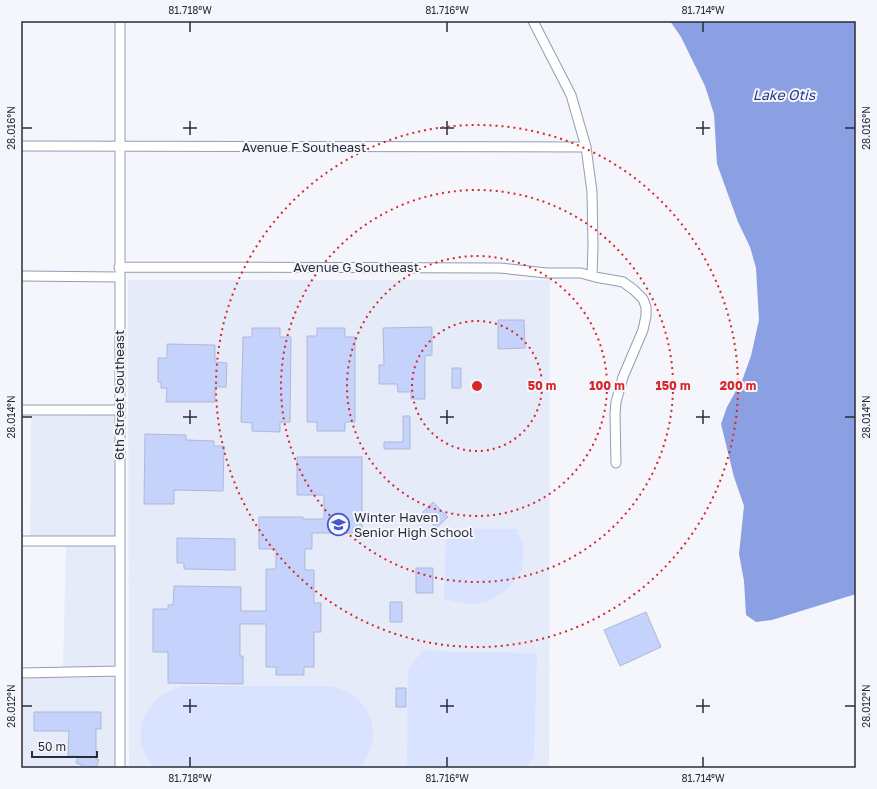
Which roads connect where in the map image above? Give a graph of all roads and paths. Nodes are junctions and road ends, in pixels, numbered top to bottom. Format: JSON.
{"nodes":[{"id":1,"x":120,"y":21,"type":"edge"},
{"id":2,"x":533,"y":21,"type":"edge"},
{"id":3,"x":21,"y":146,"type":"edge"},
{"id":4,"x":120,"y":146,"type":"junction"},
{"id":5,"x":586,"y":147,"type":"junction"},
{"id":6,"x":119,"y":267,"type":"junction"},
{"id":7,"x":21,"y":276,"type":"edge"},
{"id":8,"x":592,"y":276,"type":"junction"},
{"id":9,"x":119,"y":277,"type":"junction"},
{"id":10,"x":21,"y":410,"type":"edge"},
{"id":11,"x":120,"y":410,"type":"junction"},
{"id":12,"x":616,"y":463,"type":"dead end"},
{"id":13,"x":21,"y":541,"type":"edge"},
{"id":14,"x":120,"y":541,"type":"junction"},
{"id":15,"x":120,"y":671,"type":"junction"},
{"id":16,"x":21,"y":673,"type":"edge"},
{"id":17,"x":120,"y":768,"type":"edge"}],
"edges":[{"from":1,"to":4,"type":"street","name":"6th Street Southeast"},
{"from":2,"to":5,"type":"street"},
{"from":3,"to":4,"type":"street","name":"Avenue F Southeast"},
{"from":4,"to":5,"type":"street","name":"Avenue F Southeast"},
{"from":4,"to":6,"type":"street","name":"6th Street Southeast"},
{"from":5,"to":8,"type":"street"},
{"from":6,"to":8,"type":"street","name":"Avenue G Southeast"},
{"from":6,"to":9,"type":"street","name":"6th Street Southeast"},
{"from":7,"to":9,"type":"street"},
{"from":8,"to":12,"type":"street","name":"Avenue G Southeast"},
{"from":9,"to":11,"type":"street","name":"6th Street Southeast"},
{"from":10,"to":11,"type":"street"},
{"from":11,"to":14,"type":"street","name":"6th Street Southeast"},
{"from":13,"to":14,"type":"street"},
{"from":14,"to":15,"type":"street","name":"6th Street Southeast"},
{"from":15,"to":16,"type":"street"},
{"from":15,"to":17,"type":"street","name":"6th Street Southeast"}]}
